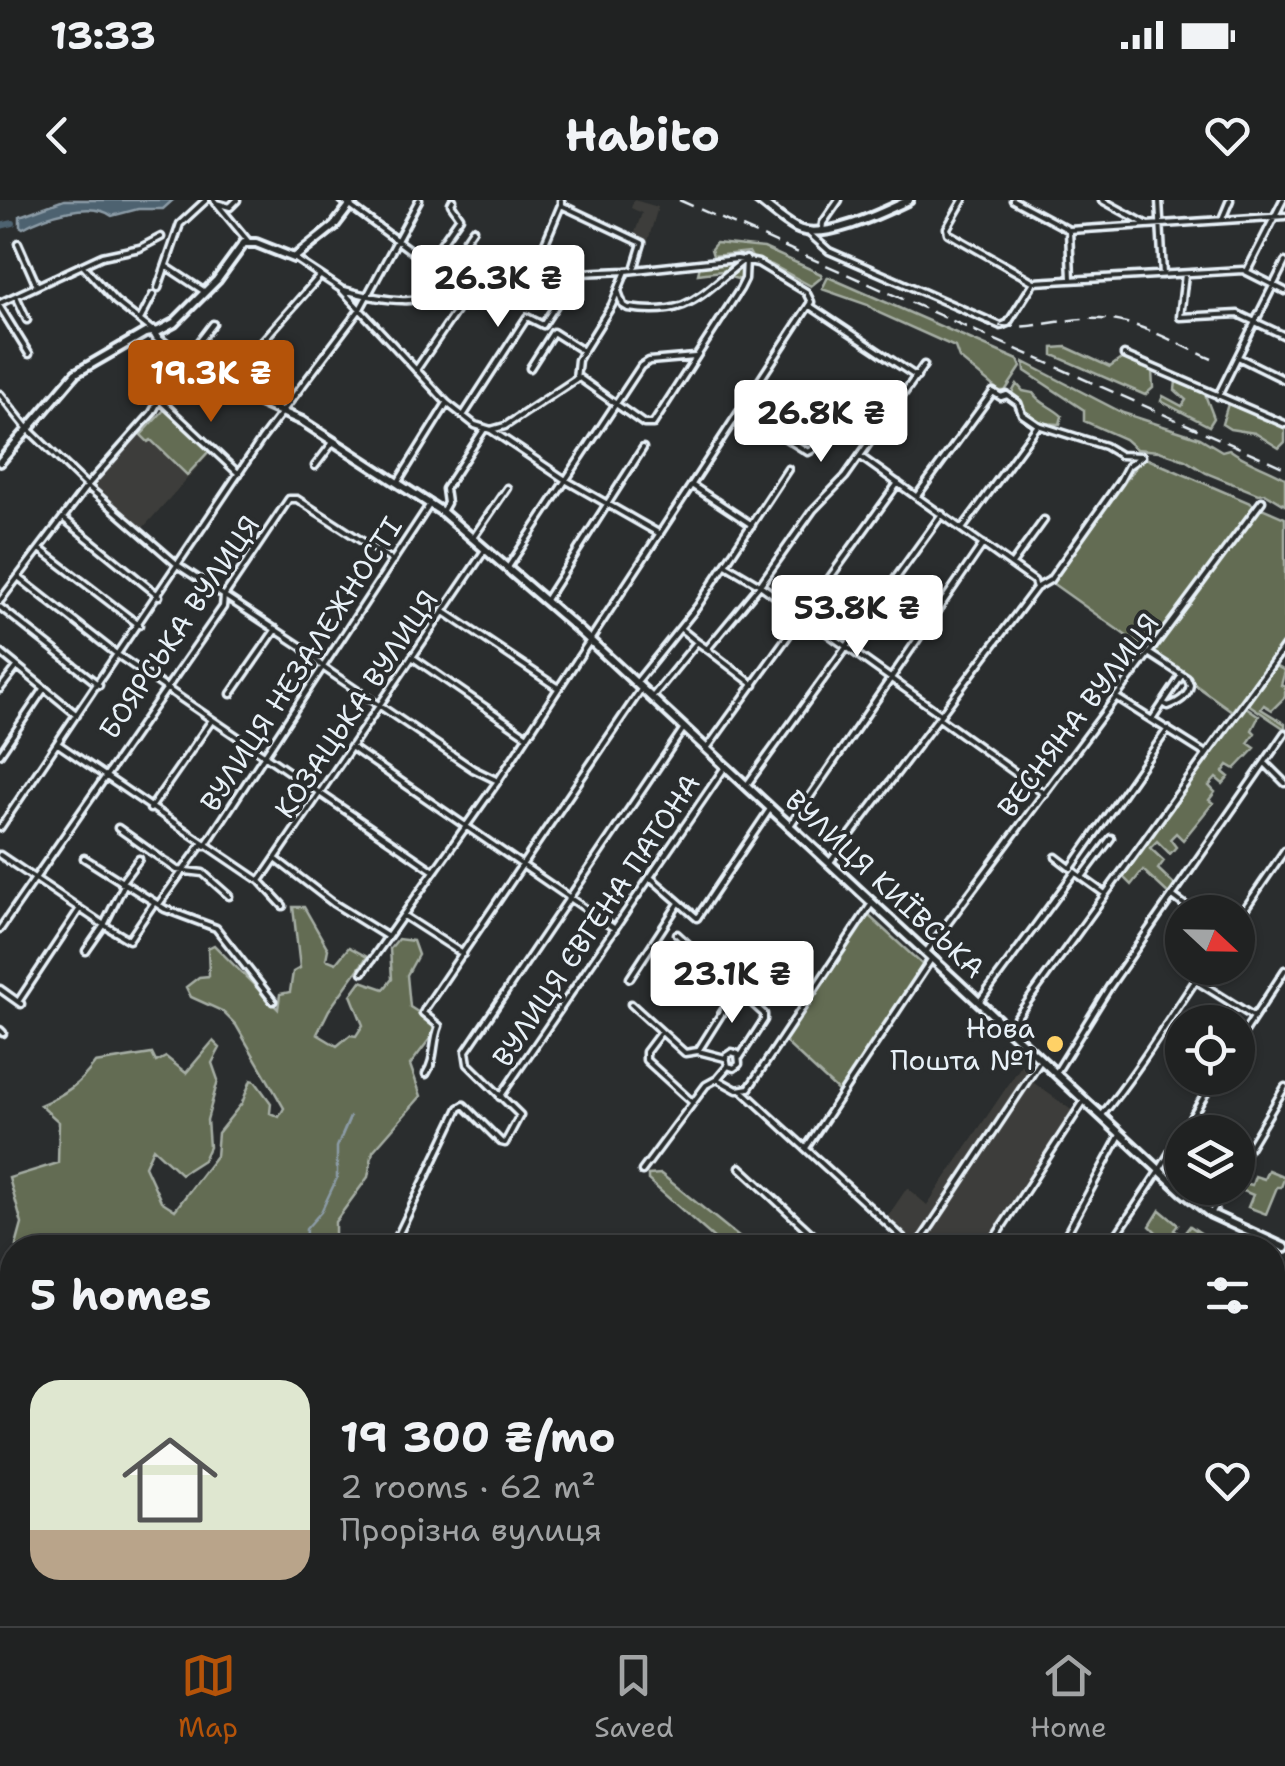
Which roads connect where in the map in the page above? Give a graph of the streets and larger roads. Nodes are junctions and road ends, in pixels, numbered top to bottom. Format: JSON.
{"nodes":[{"id":1,"x":206,"y":200,"type":"edge"},
{"id":2,"x":238,"y":200,"type":"edge"},
{"id":3,"x":342,"y":200,"type":"edge"},
{"id":4,"x":419,"y":200,"type":"edge"},
{"id":5,"x":452,"y":200,"type":"edge"},
{"id":6,"x":758,"y":200,"type":"edge"},
{"id":7,"x":839,"y":200,"type":"edge"},
{"id":8,"x":898,"y":200,"type":"edge"},
{"id":9,"x":909,"y":200,"type":"edge"},
{"id":10,"x":963,"y":200,"type":"edge"},
{"id":11,"x":1013,"y":200,"type":"edge"},
{"id":12,"x":1102,"y":200,"type":"edge"},
{"id":13,"x":1159,"y":200,"type":"edge"},
{"id":14,"x":1230,"y":200,"type":"edge"},
{"id":15,"x":1283,"y":200,"type":"edge"},
{"id":16,"x":215,"y":201,"type":"edge"},
{"id":17,"x":353,"y":202,"type":"edge"},
{"id":18,"x":561,"y":202,"type":"edge"},
{"id":19,"x":230,"y":207,"type":"junction"},
{"id":20,"x":893,"y":208,"type":"junction"},
{"id":21,"x":1285,"y":216,"type":"edge"},
{"id":22,"x":1274,"y":217,"type":"junction"},
{"id":23,"x":230,"y":220,"type":"junction"},
{"id":24,"x":1222,"y":221,"type":"junction"},
{"id":25,"x":1150,"y":226,"type":"junction"},
{"id":26,"x":1161,"y":226,"type":"junction"},
{"id":27,"x":473,"y":230,"type":"dead end"},
{"id":28,"x":1069,"y":230,"type":"junction"},
{"id":29,"x":808,"y":232,"type":"junction"},
{"id":30,"x":822,"y":232,"type":"junction"},
{"id":31,"x":162,"y":237,"type":"dead end"},
{"id":32,"x":396,"y":239,"type":"junction"},
{"id":33,"x":248,"y":241,"type":"junction"},
{"id":34,"x":18,"y":244,"type":"dead end"},
{"id":35,"x":481,"y":251,"type":"dead end"},
{"id":36,"x":294,"y":258,"type":"junction"},
{"id":37,"x":746,"y":259,"type":"junction"},
{"id":38,"x":1285,"y":262,"type":"edge"},
{"id":39,"x":428,"y":263,"type":"junction"},
{"id":40,"x":83,"y":266,"type":"junction"},
{"id":41,"x":166,"y":266,"type":"junction"},
{"id":42,"x":635,"y":266,"type":"dead end"},
{"id":43,"x":626,"y":271,"type":"junction"},
{"id":44,"x":1247,"y":271,"type":"junction"},
{"id":45,"x":574,"y":272,"type":"junction"},
{"id":46,"x":442,"y":274,"type":"junction"},
{"id":47,"x":1185,"y":274,"type":"junction"},
{"id":48,"x":532,"y":275,"type":"junction"},
{"id":49,"x":320,"y":276,"type":"junction"},
{"id":50,"x":1163,"y":276,"type":"junction"},
{"id":51,"x":1071,"y":279,"type":"junction"},
{"id":52,"x":1034,"y":282,"type":"junction"},
{"id":53,"x":1274,"y":285,"type":"junction"},
{"id":54,"x":37,"y":286,"type":"junction"},
{"id":55,"x":458,"y":286,"type":"junction"},
{"id":56,"x":158,"y":288,"type":"dead end"},
{"id":57,"x":472,"y":288,"type":"junction"},
{"id":58,"x":341,"y":289,"type":"junction"},
{"id":59,"x":1285,"y":290,"type":"edge"},
{"id":60,"x":618,"y":291,"type":"junction"},
{"id":61,"x":204,"y":292,"type":"junction"},
{"id":62,"x":152,"y":295,"type":"dead end"},
{"id":63,"x":16,"y":296,"type":"junction"},
{"id":64,"x":366,"y":296,"type":"junction"},
{"id":65,"x":810,"y":304,"type":"junction"},
{"id":66,"x":0,"y":305,"type":"edge"},
{"id":67,"x":360,"y":309,"type":"junction"},
{"id":68,"x":141,"y":318,"type":"junction"},
{"id":69,"x":27,"y":320,"type":"dead end"},
{"id":70,"x":1256,"y":322,"type":"junction"},
{"id":71,"x":213,"y":324,"type":"dead end"},
{"id":72,"x":542,"y":326,"type":"junction"},
{"id":73,"x":153,"y":331,"type":"junction"},
{"id":74,"x":553,"y":332,"type":"junction"},
{"id":75,"x":1285,"y":336,"type":"edge"},
{"id":76,"x":583,"y":352,"type":"junction"},
{"id":77,"x":30,"y":354,"type":"dead end"},
{"id":78,"x":1124,"y":355,"type":"dead end"},
{"id":79,"x":1238,"y":356,"type":"junction"},
{"id":80,"x":696,"y":358,"type":"junction"},
{"id":81,"x":183,"y":360,"type":"junction"},
{"id":82,"x":924,"y":365,"type":"dead end"},
{"id":83,"x":530,"y":368,"type":"dead end"},
{"id":84,"x":416,"y":370,"type":"junction"},
{"id":85,"x":578,"y":377,"type":"junction"},
{"id":86,"x":917,"y":378,"type":"junction"},
{"id":87,"x":1285,"y":380,"type":"edge"},
{"id":88,"x":234,"y":392,"type":"junction"},
{"id":89,"x":0,"y":394,"type":"edge"},
{"id":90,"x":1218,"y":396,"type":"junction"},
{"id":91,"x":160,"y":400,"type":"junction"},
{"id":92,"x":447,"y":403,"type":"junction"},
{"id":93,"x":616,"y":404,"type":"junction"},
{"id":94,"x":896,"y":408,"type":"junction"},
{"id":95,"x":741,"y":410,"type":"junction"},
{"id":96,"x":282,"y":411,"type":"junction"},
{"id":97,"x":463,"y":416,"type":"junction"},
{"id":98,"x":1285,"y":424,"type":"edge"},
{"id":99,"x":1038,"y":425,"type":"junction"},
{"id":100,"x":28,"y":428,"type":"junction"},
{"id":101,"x":488,"y":429,"type":"junction"},
{"id":102,"x":334,"y":441,"type":"junction"},
{"id":103,"x":643,"y":448,"type":"dead end"},
{"id":104,"x":860,"y":457,"type":"junction"},
{"id":105,"x":0,"y":462,"type":"edge"},
{"id":106,"x":315,"y":466,"type":"dead end"},
{"id":107,"x":788,"y":469,"type":"dead end"},
{"id":108,"x":239,"y":474,"type":"junction"},
{"id":109,"x":566,"y":481,"type":"junction"},
{"id":110,"x":398,"y":482,"type":"junction"},
{"id":111,"x":898,"y":484,"type":"junction"},
{"id":112,"x":692,"y":485,"type":"junction"},
{"id":113,"x":87,"y":486,"type":"junction"},
{"id":114,"x":507,"y":488,"type":"dead end"},
{"id":115,"x":917,"y":496,"type":"junction"},
{"id":116,"x":1262,"y":502,"type":"dead end"},
{"id":117,"x":430,"y":504,"type":"junction"},
{"id":118,"x":606,"y":504,"type":"junction"},
{"id":119,"x":442,"y":512,"type":"junction"},
{"id":120,"x":942,"y":514,"type":"junction"},
{"id":121,"x":62,"y":518,"type":"junction"},
{"id":122,"x":1044,"y":520,"type":"dead end"},
{"id":123,"x":752,"y":525,"type":"junction"},
{"id":124,"x":962,"y":529,"type":"junction"},
{"id":125,"x":660,"y":534,"type":"junction"},
{"id":126,"x":473,"y":539,"type":"junction"},
{"id":127,"x":983,"y":544,"type":"junction"},
{"id":128,"x":39,"y":548,"type":"junction"},
{"id":129,"x":485,"y":550,"type":"junction"},
{"id":130,"x":393,"y":561,"type":"junction"},
{"id":131,"x":726,"y":565,"type":"junction"},
{"id":132,"x":1012,"y":565,"type":"junction"},
{"id":133,"x":179,"y":566,"type":"junction"},
{"id":134,"x":507,"y":569,"type":"junction"},
{"id":135,"x":18,"y":577,"type":"junction"},
{"id":136,"x":760,"y":585,"type":"junction"},
{"id":137,"x":1036,"y":588,"type":"junction"},
{"id":138,"x":159,"y":596,"type":"junction"},
{"id":139,"x":224,"y":596,"type":"junction"},
{"id":140,"x":545,"y":602,"type":"junction"},
{"id":141,"x":0,"y":604,"type":"edge"},
{"id":142,"x":443,"y":612,"type":"junction"},
{"id":143,"x":803,"y":616,"type":"junction"},
{"id":144,"x":139,"y":626,"type":"junction"},
{"id":145,"x":680,"y":628,"type":"junction"},
{"id":146,"x":276,"y":629,"type":"junction"},
{"id":147,"x":590,"y":640,"type":"junction"},
{"id":148,"x":698,"y":642,"type":"junction"},
{"id":149,"x":1285,"y":646,"type":"edge"},
{"id":150,"x":846,"y":647,"type":"junction"},
{"id":151,"x":707,"y":648,"type":"junction"},
{"id":152,"x":0,"y":652,"type":"edge"},
{"id":153,"x":1150,"y":654,"type":"junction"},
{"id":154,"x":119,"y":656,"type":"junction"},
{"id":155,"x":412,"y":657,"type":"junction"},
{"id":156,"x":16,"y":666,"type":"junction"},
{"id":157,"x":324,"y":668,"type":"junction"},
{"id":158,"x":1182,"y":675,"type":"junction"},
{"id":159,"x":890,"y":677,"type":"junction"},
{"id":160,"x":99,"y":685,"type":"junction"},
{"id":161,"x":639,"y":685,"type":"junction"},
{"id":162,"x":754,"y":685,"type":"junction"},
{"id":163,"x":165,"y":688,"type":"junction"},
{"id":164,"x":558,"y":688,"type":"junction"},
{"id":165,"x":0,"y":689,"type":"edge"},
{"id":166,"x":44,"y":689,"type":"junction"},
{"id":167,"x":231,"y":694,"type":"dead end"},
{"id":168,"x":652,"y":697,"type":"junction"},
{"id":169,"x":1116,"y":698,"type":"junction"},
{"id":170,"x":1163,"y":703,"type":"junction"},
{"id":171,"x":379,"y":704,"type":"junction"},
{"id":172,"x":78,"y":715,"type":"junction"},
{"id":173,"x":939,"y":716,"type":"junction"},
{"id":174,"x":212,"y":720,"type":"junction"},
{"id":175,"x":1152,"y":720,"type":"junction"},
{"id":176,"x":684,"y":728,"type":"junction"},
{"id":177,"x":1168,"y":729,"type":"junction"},
{"id":178,"x":1285,"y":733,"type":"edge"},
{"id":179,"x":526,"y":736,"type":"junction"},
{"id":180,"x":58,"y":744,"type":"junction"},
{"id":181,"x":350,"y":747,"type":"junction"},
{"id":182,"x":706,"y":749,"type":"junction"},
{"id":183,"x":0,"y":754,"type":"edge"},
{"id":184,"x":1206,"y":754,"type":"junction"},
{"id":185,"x":264,"y":756,"type":"junction"},
{"id":186,"x":1265,"y":764,"type":"junction"},
{"id":187,"x":725,"y":766,"type":"junction"},
{"id":188,"x":104,"y":776,"type":"junction"},
{"id":189,"x":498,"y":781,"type":"junction"},
{"id":190,"x":1285,"y":783,"type":"edge"},
{"id":191,"x":746,"y":786,"type":"junction"},
{"id":192,"x":319,"y":793,"type":"junction"},
{"id":193,"x":1044,"y":794,"type":"junction"},
{"id":194,"x":150,"y":809,"type":"junction"},
{"id":195,"x":770,"y":809,"type":"junction"},
{"id":196,"x":466,"y":827,"type":"junction"},
{"id":197,"x":790,"y":827,"type":"junction"},
{"id":198,"x":0,"y":828,"type":"edge"},
{"id":199,"x":118,"y":828,"type":"dead end"},
{"id":200,"x":1111,"y":838,"type":"dead end"},
{"id":201,"x":203,"y":845,"type":"junction"},
{"id":202,"x":1285,"y":850,"type":"edge"},
{"id":203,"x":0,"y":854,"type":"edge"},
{"id":204,"x":84,"y":858,"type":"dead end"},
{"id":205,"x":1056,"y":858,"type":"dead end"},
{"id":206,"x":139,"y":859,"type":"dead end"},
{"id":207,"x":276,"y":859,"type":"junction"},
{"id":208,"x":830,"y":862,"type":"junction"},
{"id":209,"x":522,"y":865,"type":"junction"},
{"id":210,"x":1073,"y":870,"type":"junction"},
{"id":211,"x":434,"y":871,"type":"junction"},
{"id":212,"x":184,"y":872,"type":"junction"},
{"id":213,"x":1082,"y":877,"type":"junction"},
{"id":214,"x":34,"y":878,"type":"junction"},
{"id":215,"x":650,"y":878,"type":"junction"},
{"id":216,"x":260,"y":881,"type":"junction"},
{"id":217,"x":122,"y":884,"type":"junction"},
{"id":218,"x":1105,"y":894,"type":"junction"},
{"id":219,"x":1174,"y":895,"type":"edge"},
{"id":220,"x":1254,"y":895,"type":"edge"},
{"id":221,"x":229,"y":896,"type":"dead end"},
{"id":222,"x":569,"y":897,"type":"junction"},
{"id":223,"x":157,"y":903,"type":"junction"},
{"id":224,"x":680,"y":903,"type":"junction"},
{"id":225,"x":872,"y":903,"type":"junction"},
{"id":226,"x":282,"y":906,"type":"dead end"},
{"id":227,"x":1165,"y":907,"type":"edge"},
{"id":228,"x":80,"y":909,"type":"junction"},
{"id":229,"x":404,"y":915,"type":"junction"},
{"id":230,"x":104,"y":925,"type":"junction"},
{"id":231,"x":0,"y":929,"type":"edge"},
{"id":232,"x":614,"y":929,"type":"junction"},
{"id":233,"x":678,"y":934,"type":"dead end"},
{"id":234,"x":388,"y":937,"type":"junction"},
{"id":235,"x":86,"y":951,"type":"dead end"},
{"id":236,"x":463,"y":954,"type":"junction"},
{"id":237,"x":929,"y":955,"type":"junction"},
{"id":238,"x":362,"y":972,"type":"dead end"},
{"id":239,"x":1284,"y":974,"type":"edge"},
{"id":240,"x":630,"y":978,"type":"dead end"},
{"id":241,"x":1193,"y":985,"type":"edge"},
{"id":242,"x":1204,"y":985,"type":"edge"},
{"id":243,"x":0,"y":989,"type":"edge"},
{"id":244,"x":737,"y":989,"type":"junction"},
{"id":245,"x":273,"y":1001,"type":"dead end"},
{"id":246,"x":979,"y":1002,"type":"junction"},
{"id":247,"x":631,"y":1004,"type":"dead end"},
{"id":248,"x":1235,"y":1005,"type":"edge"},
{"id":249,"x":1255,"y":1016,"type":"edge"},
{"id":250,"x":1008,"y":1029,"type":"junction"},
{"id":251,"x":661,"y":1032,"type":"junction"},
{"id":252,"x":698,"y":1051,"type":"junction"},
{"id":253,"x":740,"y":1057,"type":"junction"},
{"id":254,"x":726,"y":1058,"type":"junction"},
{"id":255,"x":1041,"y":1060,"type":"junction"},
{"id":256,"x":728,"y":1066,"type":"junction"},
{"id":257,"x":1056,"y":1073,"type":"junction"},
{"id":258,"x":426,"y":1074,"type":"dead end"},
{"id":259,"x":718,"y":1079,"type":"junction"},
{"id":260,"x":1285,"y":1087,"type":"edge"},
{"id":261,"x":743,"y":1091,"type":"junction"},
{"id":262,"x":1205,"y":1095,"type":"edge"},
{"id":263,"x":500,"y":1097,"type":"junction"},
{"id":264,"x":1084,"y":1101,"type":"junction"},
{"id":265,"x":693,"y":1103,"type":"junction"},
{"id":266,"x":1101,"y":1116,"type":"junction"},
{"id":267,"x":1120,"y":1135,"type":"junction"},
{"id":268,"x":1255,"y":1137,"type":"edge"},
{"id":269,"x":806,"y":1148,"type":"junction"},
{"id":270,"x":740,"y":1167,"type":"dead end"},
{"id":271,"x":1159,"y":1171,"type":"junction"},
{"id":272,"x":642,"y":1172,"type":"dead end"},
{"id":273,"x":1216,"y":1205,"type":"edge"},
{"id":274,"x":1211,"y":1214,"type":"junction"},
{"id":275,"x":398,"y":1235,"type":"edge"},
{"id":276,"x":813,"y":1235,"type":"edge"},
{"id":277,"x":901,"y":1235,"type":"edge"},
{"id":278,"x":924,"y":1235,"type":"edge"},
{"id":279,"x":996,"y":1235,"type":"edge"},
{"id":280,"x":1066,"y":1235,"type":"edge"},
{"id":281,"x":1117,"y":1235,"type":"edge"},
{"id":282,"x":1257,"y":1235,"type":"edge"}],
"edges":[{"from":1,"to":41,"type":"street"},
{"from":2,"to":19,"type":"street"},
{"from":3,"to":17,"type":"street"},
{"from":4,"to":32,"type":"street"},
{"from":5,"to":39,"type":"street"},
{"from":6,"to":29,"type":"street"},
{"from":7,"to":30,"type":"street"},
{"from":8,"to":20,"type":"street"},
{"from":9,"to":20,"type":"street"},
{"from":10,"to":52,"type":"street"},
{"from":11,"to":28,"type":"street"},
{"from":12,"to":25,"type":"street"},
{"from":13,"to":26,"type":"street"},
{"from":14,"to":24,"type":"street"},
{"from":15,"to":22,"type":"street"},
{"from":16,"to":19,"type":"street"},
{"from":16,"to":23,"type":"street"},
{"from":17,"to":32,"type":"street"},
{"from":17,"to":36,"type":"street"},
{"from":18,"to":42,"type":"street"},
{"from":18,"to":48,"type":"street"},
{"from":19,"to":23,"type":"street"},
{"from":20,"to":30,"type":"street"},
{"from":21,"to":22,"type":"street"},
{"from":22,"to":24,"type":"street"},
{"from":22,"to":44,"type":"street"},
{"from":23,"to":33,"type":"street"},
{"from":24,"to":26,"type":"street"},
{"from":25,"to":26,"type":"street"},
{"from":25,"to":28,"type":"street"},
{"from":26,"to":50,"type":"street"},
{"from":27,"to":46,"type":"street"},
{"from":28,"to":51,"type":"street"},
{"from":29,"to":30,"type":"street"},
{"from":29,"to":52,"type":"street"},
{"from":31,"to":40,"type":"street"},
{"from":32,"to":39,"type":"street"},
{"from":32,"to":64,"type":"street"},
{"from":33,"to":36,"type":"street"},
{"from":33,"to":61,"type":"street"},
{"from":34,"to":54,"type":"street"},
{"from":35,"to":55,"type":"street"},
{"from":36,"to":49,"type":"street"},
{"from":37,"to":43,"type":"street"},
{"from":37,"to":60,"type":"street"},
{"from":37,"to":65,"type":"street"},
{"from":37,"to":80,"type":"street"},
{"from":38,"to":53,"type":"street"},
{"from":39,"to":46,"type":"street"},
{"from":40,"to":54,"type":"street"},
{"from":40,"to":68,"type":"street"},
{"from":41,"to":56,"type":"street"},
{"from":41,"to":61,"type":"street"},
{"from":43,"to":45,"type":"street"},
{"from":43,"to":60,"type":"street"},
{"from":44,"to":47,"type":"street"},
{"from":44,"to":53,"type":"street"},
{"from":45,"to":48,"type":"street"},
{"from":45,"to":72,"type":"street"},
{"from":46,"to":55,"type":"street"},
{"from":47,"to":50,"type":"street"},
{"from":47,"to":70,"type":"street"},
{"from":48,"to":57,"type":"street"},
{"from":49,"to":58,"type":"street"},
{"from":49,"to":88,"type":"street"},
{"from":50,"to":51,"type":"street"},
{"from":51,"to":52,"type":"street"},
{"from":53,"to":59,"type":"street"},
{"from":53,"to":70,"type":"street"},
{"from":54,"to":63,"type":"street"},
{"from":55,"to":57,"type":"street"},
{"from":55,"to":64,"type":"street"},
{"from":57,"to":84,"type":"street"},
{"from":58,"to":64,"type":"street"},
{"from":58,"to":67,"type":"street"},
{"from":60,"to":76,"type":"street"},
{"from":61,"to":73,"type":"street"},
{"from":62,"to":68,"type":"street"},
{"from":63,"to":66,"type":"street"},
{"from":63,"to":69,"type":"street"},
{"from":64,"to":67,"type":"street"},
{"from":65,"to":86,"type":"street"},
{"from":65,"to":95,"type":"street"},
{"from":66,"to":77,"type":"street"},
{"from":67,"to":84,"type":"street"},
{"from":67,"to":96,"type":"street"},
{"from":68,"to":73,"type":"street"},
{"from":70,"to":75,"type":"street"},
{"from":70,"to":79,"type":"street"},
{"from":71,"to":81,"type":"street"},
{"from":72,"to":74,"type":"street"},
{"from":72,"to":97,"type":"street"},
{"from":73,"to":81,"type":"street","name":"ВУЛИЦЯ КИЇВСЬКА"},
{"from":73,"to":100,"type":"street"},
{"from":74,"to":76,"type":"street"},
{"from":74,"to":83,"type":"street"},
{"from":76,"to":85,"type":"street"},
{"from":78,"to":90,"type":"street"},
{"from":79,"to":87,"type":"street"},
{"from":79,"to":90,"type":"street"},
{"from":80,"to":93,"type":"street"},
{"from":80,"to":93,"type":"street"},
{"from":81,"to":88,"type":"street","name":"ВУЛИЦЯ КИЇВСЬКА"},
{"from":81,"to":91,"type":"street"},
{"from":82,"to":86,"type":"street"},
{"from":84,"to":92,"type":"street"},
{"from":85,"to":93,"type":"street"},
{"from":85,"to":101,"type":"street"},
{"from":86,"to":94,"type":"street"},
{"from":88,"to":96,"type":"street","name":"ВУЛИЦЯ КИЇВСЬКА"},
{"from":89,"to":100,"type":"street"},
{"from":90,"to":98,"type":"street"},
{"from":91,"to":108,"type":"street"},
{"from":91,"to":113,"type":"street"},
{"from":92,"to":97,"type":"street"},
{"from":92,"to":110,"type":"street"},
{"from":93,"to":109,"type":"street"},
{"from":94,"to":95,"type":"street"},
{"from":94,"to":104,"type":"street"},
{"from":95,"to":112,"type":"street"},
{"from":96,"to":102,"type":"street","name":"ВУЛИЦЯ КИЇВСЬКА"},
{"from":96,"to":108,"type":"street"},
{"from":97,"to":101,"type":"street"},
{"from":99,"to":115,"type":"street"},
{"from":99,"to":124,"type":"street"},
{"from":99,"to":137,"type":"street"},
{"from":100,"to":105,"type":"street"},
{"from":100,"to":113,"type":"street"},
{"from":101,"to":109,"type":"street"},
{"from":101,"to":119,"type":"street"},
{"from":102,"to":106,"type":"street"},
{"from":102,"to":110,"type":"street","name":"ВУЛИЦЯ КИЇВСЬКА"},
{"from":103,"to":118,"type":"street"},
{"from":104,"to":111,"type":"street"},
{"from":104,"to":136,"type":"street"},
{"from":107,"to":123,"type":"street"},
{"from":108,"to":133,"type":"street"},
{"from":109,"to":118,"type":"street"},
{"from":109,"to":134,"type":"street"},
{"from":110,"to":117,"type":"street","name":"ВУЛИЦЯ КИЇВСЬКА"},
{"from":111,"to":115,"type":"street"},
{"from":111,"to":143,"type":"street"},
{"from":112,"to":123,"type":"street"},
{"from":112,"to":125,"type":"street"},
{"from":113,"to":121,"type":"street"},
{"from":113,"to":133,"type":"street"},
{"from":114,"to":126,"type":"street"},
{"from":115,"to":120,"type":"street"},
{"from":116,"to":153,"type":"street","name":"ВЕСНЯНА ВУЛИЦЯ"},
{"from":117,"to":119,"type":"street","name":"ВУЛИЦЯ КИЇВСЬКА"},
{"from":117,"to":130,"type":"street","name":"ВУЛИЦЯ НЕЗАЛЕЖНОСТІ"},
{"from":118,"to":125,"type":"street"},
{"from":118,"to":140,"type":"street"},
{"from":119,"to":126,"type":"street","name":"ВУЛИЦЯ КИЇВСЬКА"},
{"from":120,"to":124,"type":"street"},
{"from":120,"to":150,"type":"street"},
{"from":121,"to":128,"type":"street"},
{"from":121,"to":138,"type":"street"},
{"from":122,"to":132,"type":"street"},
{"from":123,"to":131,"type":"street"},
{"from":124,"to":127,"type":"street"},
{"from":125,"to":147,"type":"street"},
{"from":126,"to":129,"type":"street","name":"ВУЛИЦЯ КИЇВСЬКА"},
{"from":127,"to":132,"type":"street"},
{"from":127,"to":159,"type":"street"},
{"from":128,"to":135,"type":"street"},
{"from":128,"to":144,"type":"street"},
{"from":129,"to":134,"type":"street","name":"ВУЛИЦЯ КИЇВСЬКА"},
{"from":129,"to":142,"type":"street","name":"КОЗАЦЬКА ВУЛИЦЯ"},
{"from":130,"to":139,"type":"street","name":"БОЯРСЬКА ВУЛИЦЯ"},
{"from":130,"to":157,"type":"street","name":"ВУЛИЦЯ НЕЗАЛЕЖНОСТІ"},
{"from":131,"to":136,"type":"street"},
{"from":131,"to":145,"type":"street"},
{"from":132,"to":137,"type":"street"},
{"from":133,"to":138,"type":"street"},
{"from":133,"to":139,"type":"street"},
{"from":134,"to":140,"type":"street","name":"ВУЛИЦЯ КИЇВСЬКА"},
{"from":135,"to":141,"type":"street"},
{"from":135,"to":154,"type":"street"},
{"from":136,"to":143,"type":"street"},
{"from":136,"to":151,"type":"street"},
{"from":137,"to":173,"type":"street"},
{"from":138,"to":144,"type":"street"},
{"from":139,"to":146,"type":"street"},
{"from":139,"to":163,"type":"street","name":"БОЯРСЬКА ВУЛИЦЯ"},
{"from":140,"to":147,"type":"street","name":"ВУЛИЦЯ КИЇВСЬКА"},
{"from":141,"to":160,"type":"street"},
{"from":142,"to":155,"type":"street","name":"КОЗАЦЬКА ВУЛИЦЯ"},
{"from":142,"to":164,"type":"street"},
{"from":143,"to":150,"type":"street"},
{"from":143,"to":162,"type":"street"},
{"from":144,"to":154,"type":"street"},
{"from":145,"to":148,"type":"street"},
{"from":145,"to":161,"type":"street"},
{"from":146,"to":157,"type":"street"},
{"from":146,"to":167,"type":"street"},
{"from":147,"to":161,"type":"street","name":"ВУЛИЦЯ КИЇВСЬКА"},
{"from":147,"to":164,"type":"street"},
{"from":148,"to":151,"type":"street"},
{"from":148,"to":168,"type":"street"},
{"from":149,"to":184,"type":"street"},
{"from":150,"to":159,"type":"street"},
{"from":150,"to":191,"type":"street"},
{"from":151,"to":162,"type":"street"},
{"from":152,"to":156,"type":"street"},
{"from":153,"to":158,"type":"street"},
{"from":153,"to":169,"type":"street","name":"ВЕСНЯНА ВУЛИЦЯ"},
{"from":154,"to":160,"type":"street"},
{"from":154,"to":163,"type":"street"},
{"from":155,"to":171,"type":"street","name":"КОЗАЦЬКА ВУЛИЦЯ"},
{"from":155,"to":179,"type":"street"},
{"from":156,"to":165,"type":"street"},
{"from":156,"to":166,"type":"street"},
{"from":157,"to":171,"type":"street"},
{"from":157,"to":185,"type":"street","name":"ВУЛИЦЯ НЕЗАЛЕЖНОСТІ"},
{"from":158,"to":170,"type":"street"},
{"from":158,"to":170,"type":"street"},
{"from":159,"to":173,"type":"street"},
{"from":159,"to":197,"type":"street"},
{"from":160,"to":172,"type":"street"},
{"from":161,"to":168,"type":"street","name":"ВУЛИЦЯ КИЇВСЬКА"},
{"from":161,"to":209,"type":"street"},
{"from":162,"to":182,"type":"street"},
{"from":163,"to":174,"type":"street"},
{"from":163,"to":188,"type":"street","name":"БОЯРСЬКА ВУЛИЦЯ"},
{"from":164,"to":179,"type":"street"},
{"from":166,"to":172,"type":"street"},
{"from":166,"to":183,"type":"street"},
{"from":168,"to":176,"type":"street","name":"ВУЛИЦЯ КИЇВСЬКА"},
{"from":169,"to":175,"type":"street"},
{"from":169,"to":193,"type":"street","name":"ВЕСНЯНА ВУЛИЦЯ"},
{"from":170,"to":175,"type":"street"},
{"from":171,"to":181,"type":"street","name":"КОЗАЦЬКА ВУЛИЦЯ"},
{"from":171,"to":189,"type":"street"},
{"from":172,"to":180,"type":"street"},
{"from":173,"to":193,"type":"street"},
{"from":173,"to":208,"type":"street"},
{"from":174,"to":185,"type":"street"},
{"from":174,"to":194,"type":"street"},
{"from":175,"to":177,"type":"street"},
{"from":176,"to":182,"type":"street","name":"ВУЛИЦЯ КИЇВСЬКА"},
{"from":176,"to":222,"type":"street"},
{"from":177,"to":184,"type":"street"},
{"from":177,"to":210,"type":"street"},
{"from":178,"to":186,"type":"street"},
{"from":179,"to":189,"type":"street"},
{"from":180,"to":188,"type":"street"},
{"from":180,"to":198,"type":"street"},
{"from":181,"to":192,"type":"street","name":"КОЗАЦЬКА ВУЛИЦЯ"},
{"from":181,"to":196,"type":"street"},
{"from":182,"to":187,"type":"street","name":"ВУЛИЦЯ КИЇВСЬКА"},
{"from":184,"to":218,"type":"street"},
{"from":185,"to":192,"type":"street"},
{"from":185,"to":201,"type":"street","name":"ВУЛИЦЯ НЕЗАЛЕЖНОСТІ"},
{"from":186,"to":190,"type":"street"},
{"from":186,"to":219,"type":"street"},
{"from":187,"to":191,"type":"street","name":"ВУЛИЦЯ КИЇВСЬКА"},
{"from":187,"to":215,"type":"street","name":"ВУЛИЦЯ ЄВГЕНА ПАТОНА"},
{"from":188,"to":194,"type":"street"},
{"from":188,"to":214,"type":"street","name":"БОЯРСЬКА ВУЛИЦЯ"},
{"from":189,"to":196,"type":"street"},
{"from":191,"to":195,"type":"street","name":"ВУЛИЦЯ КИЇВСЬКА"},
{"from":192,"to":207,"type":"street","name":"КОЗАЦЬКА ВУЛИЦЯ"},
{"from":192,"to":211,"type":"street"},
{"from":193,"to":237,"type":"street","name":"ВЕСНЯНА ВУЛИЦЯ"},
{"from":194,"to":201,"type":"street"},
{"from":195,"to":197,"type":"street","name":"ВУЛИЦЯ КИЇВСЬКА"},
{"from":195,"to":224,"type":"street"},
{"from":196,"to":209,"type":"street"},
{"from":196,"to":211,"type":"street"},
{"from":197,"to":208,"type":"street","name":"ВУЛИЦЯ КИЇВСЬКА"},
{"from":199,"to":212,"type":"street"},
{"from":200,"to":213,"type":"street"},
{"from":201,"to":212,"type":"street","name":"ВУЛИЦЯ НЕЗАЛЕЖНОСТІ"},
{"from":201,"to":216,"type":"street"},
{"from":202,"to":220,"type":"street"},
{"from":203,"to":214,"type":"street"},
{"from":204,"to":217,"type":"street"},
{"from":205,"to":210,"type":"street"},
{"from":206,"to":217,"type":"street"},
{"from":207,"to":216,"type":"street","name":"КОЗАЦЬКА ВУЛИЦЯ"},
{"from":207,"to":234,"type":"street"},
{"from":208,"to":225,"type":"street","name":"ВУЛИЦЯ КИЇВСЬКА"},
{"from":209,"to":222,"type":"street"},
{"from":209,"to":236,"type":"street"},
{"from":210,"to":213,"type":"street"},
{"from":210,"to":246,"type":"street"},
{"from":211,"to":229,"type":"street"},
{"from":212,"to":221,"type":"street"},
{"from":212,"to":223,"type":"street","name":"ВУЛИЦЯ НЕЗАЛЕЖНОСТІ"},
{"from":213,"to":218,"type":"street"},
{"from":214,"to":228,"type":"street"},
{"from":214,"to":231,"type":"street","name":"БОЯРСЬКА ВУЛИЦЯ"},
{"from":215,"to":224,"type":"street"},
{"from":215,"to":232,"type":"street","name":"ВУЛИЦЯ ЄВГЕНА ПАТОНА"},
{"from":216,"to":226,"type":"street"},
{"from":217,"to":223,"type":"street"},
{"from":217,"to":230,"type":"street"},
{"from":218,"to":250,"type":"street"},
{"from":222,"to":232,"type":"street"},
{"from":222,"to":263,"type":"street"},
{"from":223,"to":230,"type":"street","name":"ВУЛИЦЯ НЕЗАЛЕЖНОСТІ"},
{"from":223,"to":245,"type":"street"},
{"from":224,"to":240,"type":"street"},
{"from":225,"to":237,"type":"street","name":"ВУЛИЦЯ КИЇВСЬКА"},
{"from":225,"to":261,"type":"street"},
{"from":227,"to":257,"type":"street"},
{"from":228,"to":230,"type":"street"},
{"from":228,"to":243,"type":"street"},
{"from":229,"to":234,"type":"street"},
{"from":229,"to":236,"type":"street"},
{"from":230,"to":235,"type":"street"},
{"from":232,"to":263,"type":"street","name":"ВУЛИЦЯ ЄВГЕНА ПАТОНА"},
{"from":233,"to":244,"type":"street"},
{"from":234,"to":238,"type":"street"},
{"from":236,"to":258,"type":"street"},
{"from":237,"to":246,"type":"street","name":"ВУЛИЦЯ КИЇВСЬКА"},
{"from":237,"to":269,"type":"street","name":"ВЕСНЯНА ВУЛИЦЯ"},
{"from":239,"to":249,"type":"street"},
{"from":241,"to":266,"type":"street"},
{"from":242,"to":248,"type":"street"},
{"from":244,"to":252,"type":"street"},
{"from":244,"to":253,"type":"street"},
{"from":246,"to":250,"type":"street","name":"ВУЛИЦЯ КИЇВСЬКА"},
{"from":247,"to":251,"type":"street"},
{"from":250,"to":255,"type":"street","name":"ВУЛИЦЯ КИЇВСЬКА"},
{"from":251,"to":252,"type":"street"},
{"from":251,"to":265,"type":"street"},
{"from":252,"to":254,"type":"street"},
{"from":253,"to":254,"type":"street"},
{"from":253,"to":256,"type":"street"},
{"from":254,"to":256,"type":"street"},
{"from":255,"to":257,"type":"street","name":"ВУЛИЦЯ КИЇВСЬКА"},
{"from":255,"to":278,"type":"street"},
{"from":256,"to":259,"type":"street"},
{"from":257,"to":264,"type":"street","name":"ВУЛИЦЯ КИЇВСЬКА"},
{"from":259,"to":261,"type":"street"},
{"from":259,"to":265,"type":"street"},
{"from":260,"to":268,"type":"street"},
{"from":261,"to":269,"type":"street"},
{"from":262,"to":271,"type":"street"},
{"from":263,"to":275,"type":"street"},
{"from":264,"to":266,"type":"street","name":"ВУЛИЦЯ КИЇВСЬКА"},
{"from":264,"to":279,"type":"street"},
{"from":265,"to":272,"type":"street"},
{"from":266,"to":267,"type":"street","name":"ВУЛИЦЯ КИЇВСЬКА"},
{"from":267,"to":271,"type":"street","name":"ВУЛИЦЯ КИЇВСЬКА"},
{"from":267,"to":280,"type":"street"},
{"from":269,"to":277,"type":"street"},
{"from":270,"to":276,"type":"street"},
{"from":271,"to":274,"type":"street","name":"ВУЛИЦЯ КИЇВСЬКА"},
{"from":271,"to":281,"type":"street"},
{"from":273,"to":274,"type":"street"},
{"from":274,"to":282,"type":"street","name":"ВУЛИЦЯ КИЇВСЬКА"}]}
